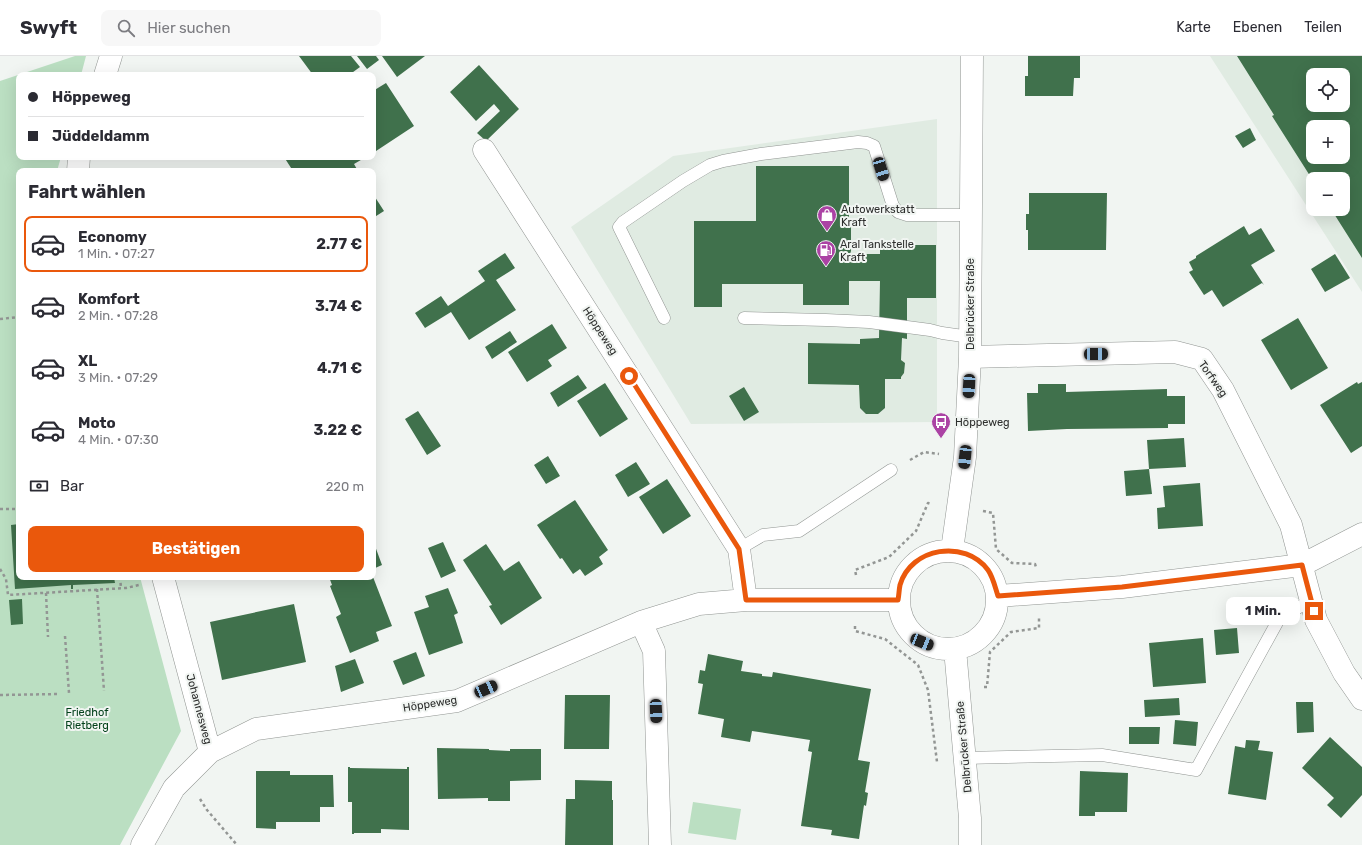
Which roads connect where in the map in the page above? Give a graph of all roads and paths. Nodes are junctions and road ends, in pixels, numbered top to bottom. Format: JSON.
{"nodes":[{"id":1,"x":111,"y":56,"type":"edge"},
{"id":2,"x":972,"y":56,"type":"edge"},
{"id":3,"x":106,"y":72,"type":"edge"},
{"id":4,"x":484,"y":150,"type":"dead end"},
{"id":5,"x":971,"y":215,"type":"junction"},
{"id":6,"x":16,"y":317,"type":"edge"},
{"id":7,"x":664,"y":318,"type":"dead end"},
{"id":8,"x":744,"y":318,"type":"dead end"},
{"id":9,"x":0,"y":319,"type":"edge"},
{"id":10,"x":970,"y":347,"type":"junction"},
{"id":11,"x":965,"y":457,"type":"junction"},
{"id":12,"x":891,"y":470,"type":"joint"},
{"id":13,"x":0,"y":509,"type":"edge"},
{"id":14,"x":16,"y":509,"type":"edge"},
{"id":15,"x":1362,"y":534,"type":"edge"},
{"id":16,"x":739,"y":549,"type":"junction"},
{"id":17,"x":952,"y":550,"type":"junction"},
{"id":18,"x":1302,"y":565,"type":"junction"},
{"id":19,"x":0,"y":569,"type":"edge"},
{"id":20,"x":120,"y":580,"type":"edge"},
{"id":21,"x":155,"y":580,"type":"edge"},
{"id":22,"x":164,"y":580,"type":"edge"},
{"id":23,"x":121,"y":588,"type":"junction"},
{"id":24,"x":97,"y":589,"type":"junction"},
{"id":25,"x":46,"y":593,"type":"junction"},
{"id":26,"x":998,"y":596,"type":"junction"},
{"id":27,"x":746,"y":600,"type":"junction"},
{"id":28,"x":898,"y":600,"type":"junction"},
{"id":29,"x":1311,"y":601,"type":"junction"},
{"id":30,"x":641,"y":622,"type":"junction"},
{"id":31,"x":65,"y":636,"type":"dead end"},
{"id":32,"x":48,"y":637,"type":"dead end"},
{"id":33,"x":955,"y":649,"type":"junction"},
{"id":34,"x":918,"y":665,"type":"dead end"},
{"id":35,"x":928,"y":690,"type":"dead end"},
{"id":36,"x":104,"y":691,"type":"dead end"},
{"id":37,"x":69,"y":693,"type":"dead end"},
{"id":38,"x":59,"y":694,"type":"dead end"},
{"id":39,"x":0,"y":695,"type":"edge"},
{"id":40,"x":1362,"y":699,"type":"edge"},
{"id":41,"x":210,"y":752,"type":"junction"},
{"id":42,"x":964,"y":758,"type":"junction"},
{"id":43,"x":185,"y":776,"type":"junction"},
{"id":44,"x":142,"y":845,"type":"edge"},
{"id":45,"x":237,"y":845,"type":"edge"},
{"id":46,"x":660,"y":845,"type":"edge"},
{"id":47,"x":970,"y":845,"type":"edge"}],
"edges":[{"from":1,"to":3,"type":"street"},
{"from":2,"to":5,"type":"street","name":"Delbrücker Straße"},
{"from":4,"to":16,"type":"street","name":"Höppeweg"},
{"from":5,"to":7,"type":"lane"},
{"from":5,"to":10,"type":"street","name":"Delbrücker Straße"},
{"from":6,"to":9,"type":"path"},
{"from":8,"to":10,"type":"lane"},
{"from":10,"to":11,"type":"street","name":"Delbrücker Straße"},
{"from":10,"to":18,"type":"street","name":"Torfweg"},
{"from":11,"to":12,"type":"path"},
{"from":11,"to":17,"type":"street","name":"Delbrücker Straße"},
{"from":12,"to":16,"type":"lane"},
{"from":13,"to":14,"type":"path"},
{"from":15,"to":18,"type":"street"},
{"from":16,"to":27,"type":"street","name":"Höppeweg"},
{"from":17,"to":26,"type":"street"},
{"from":17,"to":28,"type":"street"},
{"from":18,"to":26,"type":"street"},
{"from":18,"to":29,"type":"street","name":"Torfweg"},
{"from":19,"to":25,"type":"path"},
{"from":20,"to":23,"type":"path"},
{"from":21,"to":23,"type":"path"},
{"from":22,"to":41,"type":"street","name":"Johannesweg"},
{"from":23,"to":24,"type":"path"},
{"from":24,"to":25,"type":"path"},
{"from":24,"to":36,"type":"path"},
{"from":25,"to":32,"type":"path"},
{"from":26,"to":33,"type":"street"},
{"from":27,"to":28,"type":"street","name":"Höppeweg"},
{"from":27,"to":30,"type":"street","name":"Höppeweg"},
{"from":28,"to":33,"type":"street"},
{"from":29,"to":40,"type":"street","name":"Torfweg"},
{"from":29,"to":42,"type":"lane"},
{"from":30,"to":41,"type":"street","name":"Höppeweg"},
{"from":30,"to":46,"type":"street"},
{"from":31,"to":37,"type":"path"},
{"from":33,"to":42,"type":"street","name":"Delbrücker Straße"},
{"from":34,"to":35,"type":"path"},
{"from":38,"to":39,"type":"path"},
{"from":41,"to":43,"type":"street","name":"Johannesweg"},
{"from":42,"to":47,"type":"street","name":"Delbrücker Straße"},
{"from":43,"to":44,"type":"street","name":"Johannesweg"},
{"from":43,"to":45,"type":"path"}]}
